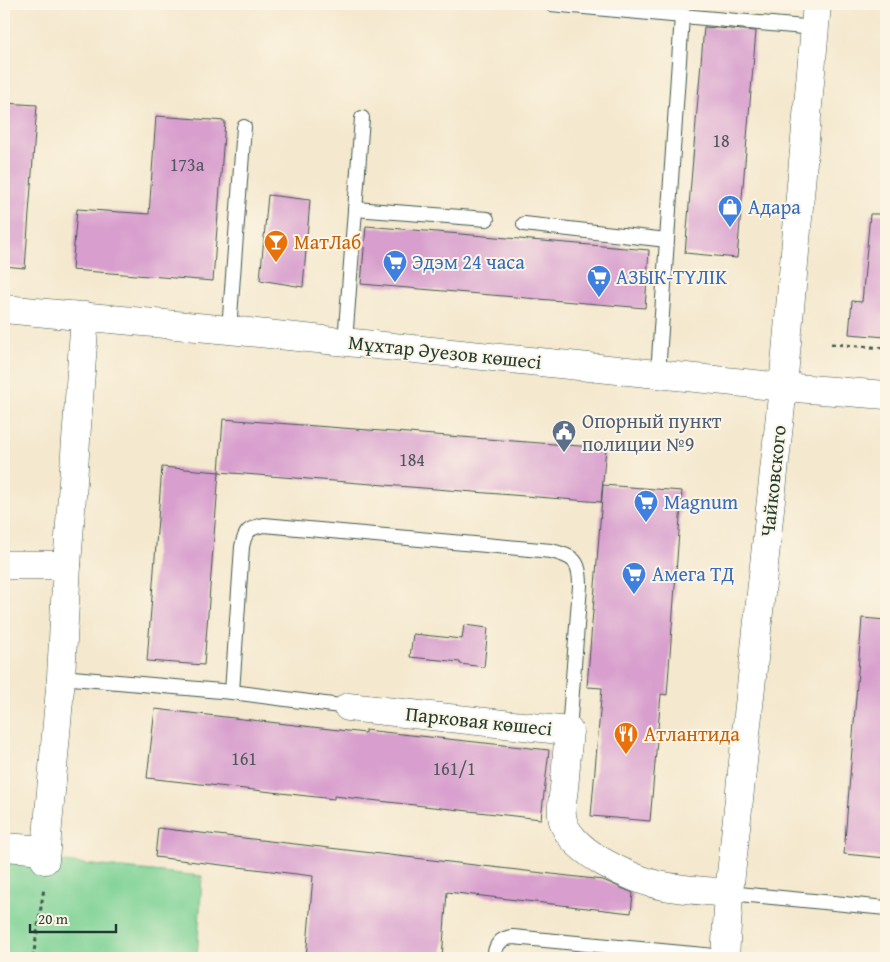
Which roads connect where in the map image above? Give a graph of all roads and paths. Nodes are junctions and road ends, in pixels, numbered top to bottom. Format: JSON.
{"nodes":[{"id":1,"x":551,"y":4,"type":"edge"},
{"id":2,"x":682,"y":16,"type":"junction"},
{"id":3,"x":816,"y":16,"type":"edge"},
{"id":4,"x":362,"y":118,"type":"dead end"},
{"id":5,"x":244,"y":127,"type":"dead end"},
{"id":6,"x":355,"y":209,"type":"junction"},
{"id":7,"x":487,"y":219,"type":"dead end"},
{"id":8,"x":524,"y":224,"type":"dead end"},
{"id":9,"x":667,"y":240,"type":"junction"},
{"id":10,"x":4,"y":308,"type":"edge"},
{"id":11,"x":85,"y":316,"type":"junction"},
{"id":12,"x":229,"y":330,"type":"junction"},
{"id":13,"x":344,"y":342,"type":"junction"},
{"id":14,"x":831,"y":344,"type":"dead end"},
{"id":15,"x":886,"y":348,"type":"edge"},
{"id":16,"x":658,"y":374,"type":"junction"},
{"id":17,"x":783,"y":387,"type":"junction"},
{"id":18,"x":886,"y":395,"type":"edge"},
{"id":19,"x":4,"y":565,"type":"edge"},
{"id":20,"x":66,"y":565,"type":"junction"},
{"id":21,"x":60,"y":677,"type":"junction"},
{"id":22,"x":232,"y":692,"type":"junction"},
{"id":23,"x":348,"y":707,"type":"joint"},
{"id":24,"x":569,"y":731,"type":"junction"},
{"id":25,"x":4,"y":846,"type":"edge"},
{"id":26,"x":45,"y":855,"type":"junction"},
{"id":27,"x":729,"y":893,"type":"junction"},
{"id":28,"x":886,"y":908,"type":"edge"},
{"id":29,"x":725,"y":957,"type":"edge"},
{"id":30,"x":33,"y":958,"type":"edge"},
{"id":31,"x":494,"y":958,"type":"edge"}],
"edges":[{"from":1,"to":2,"type":"lane"},
{"from":2,"to":3,"type":"lane"},
{"from":2,"to":9,"type":"lane"},
{"from":3,"to":17,"type":"street","name":"Чайковского"},
{"from":4,"to":6,"type":"lane"},
{"from":5,"to":12,"type":"lane"},
{"from":6,"to":7,"type":"lane"},
{"from":6,"to":13,"type":"lane"},
{"from":8,"to":9,"type":"lane"},
{"from":9,"to":16,"type":"lane"},
{"from":10,"to":11,"type":"street","name":"Мұхтар Әуезов көшесі"},
{"from":11,"to":12,"type":"street","name":"Мұхтар Әуезов көшесі"},
{"from":11,"to":20,"type":"street"},
{"from":12,"to":13,"type":"street","name":"Мұхтар Әуезов көшесі"},
{"from":13,"to":16,"type":"street","name":"Мұхтар Әуезов көшесі"},
{"from":14,"to":15,"type":"path"},
{"from":16,"to":17,"type":"street","name":"Мұхтар Әуезов көшесі"},
{"from":17,"to":18,"type":"street","name":"Мұхтар Әуезов көшесі"},
{"from":17,"to":27,"type":"street","name":"Чайковского"},
{"from":19,"to":20,"type":"street"},
{"from":20,"to":21,"type":"street"},
{"from":21,"to":22,"type":"lane"},
{"from":21,"to":26,"type":"street"},
{"from":22,"to":23,"type":"lane"},
{"from":22,"to":24,"type":"lane"},
{"from":23,"to":24,"type":"street","name":"Парковая көшесі"},
{"from":24,"to":27,"type":"street","name":"Парковая көшесі"},
{"from":25,"to":26,"type":"street"},
{"from":26,"to":30,"type":"path"},
{"from":27,"to":28,"type":"lane"},
{"from":27,"to":29,"type":"street","name":"Чайковского"},
{"from":29,"to":31,"type":"lane"}]}
